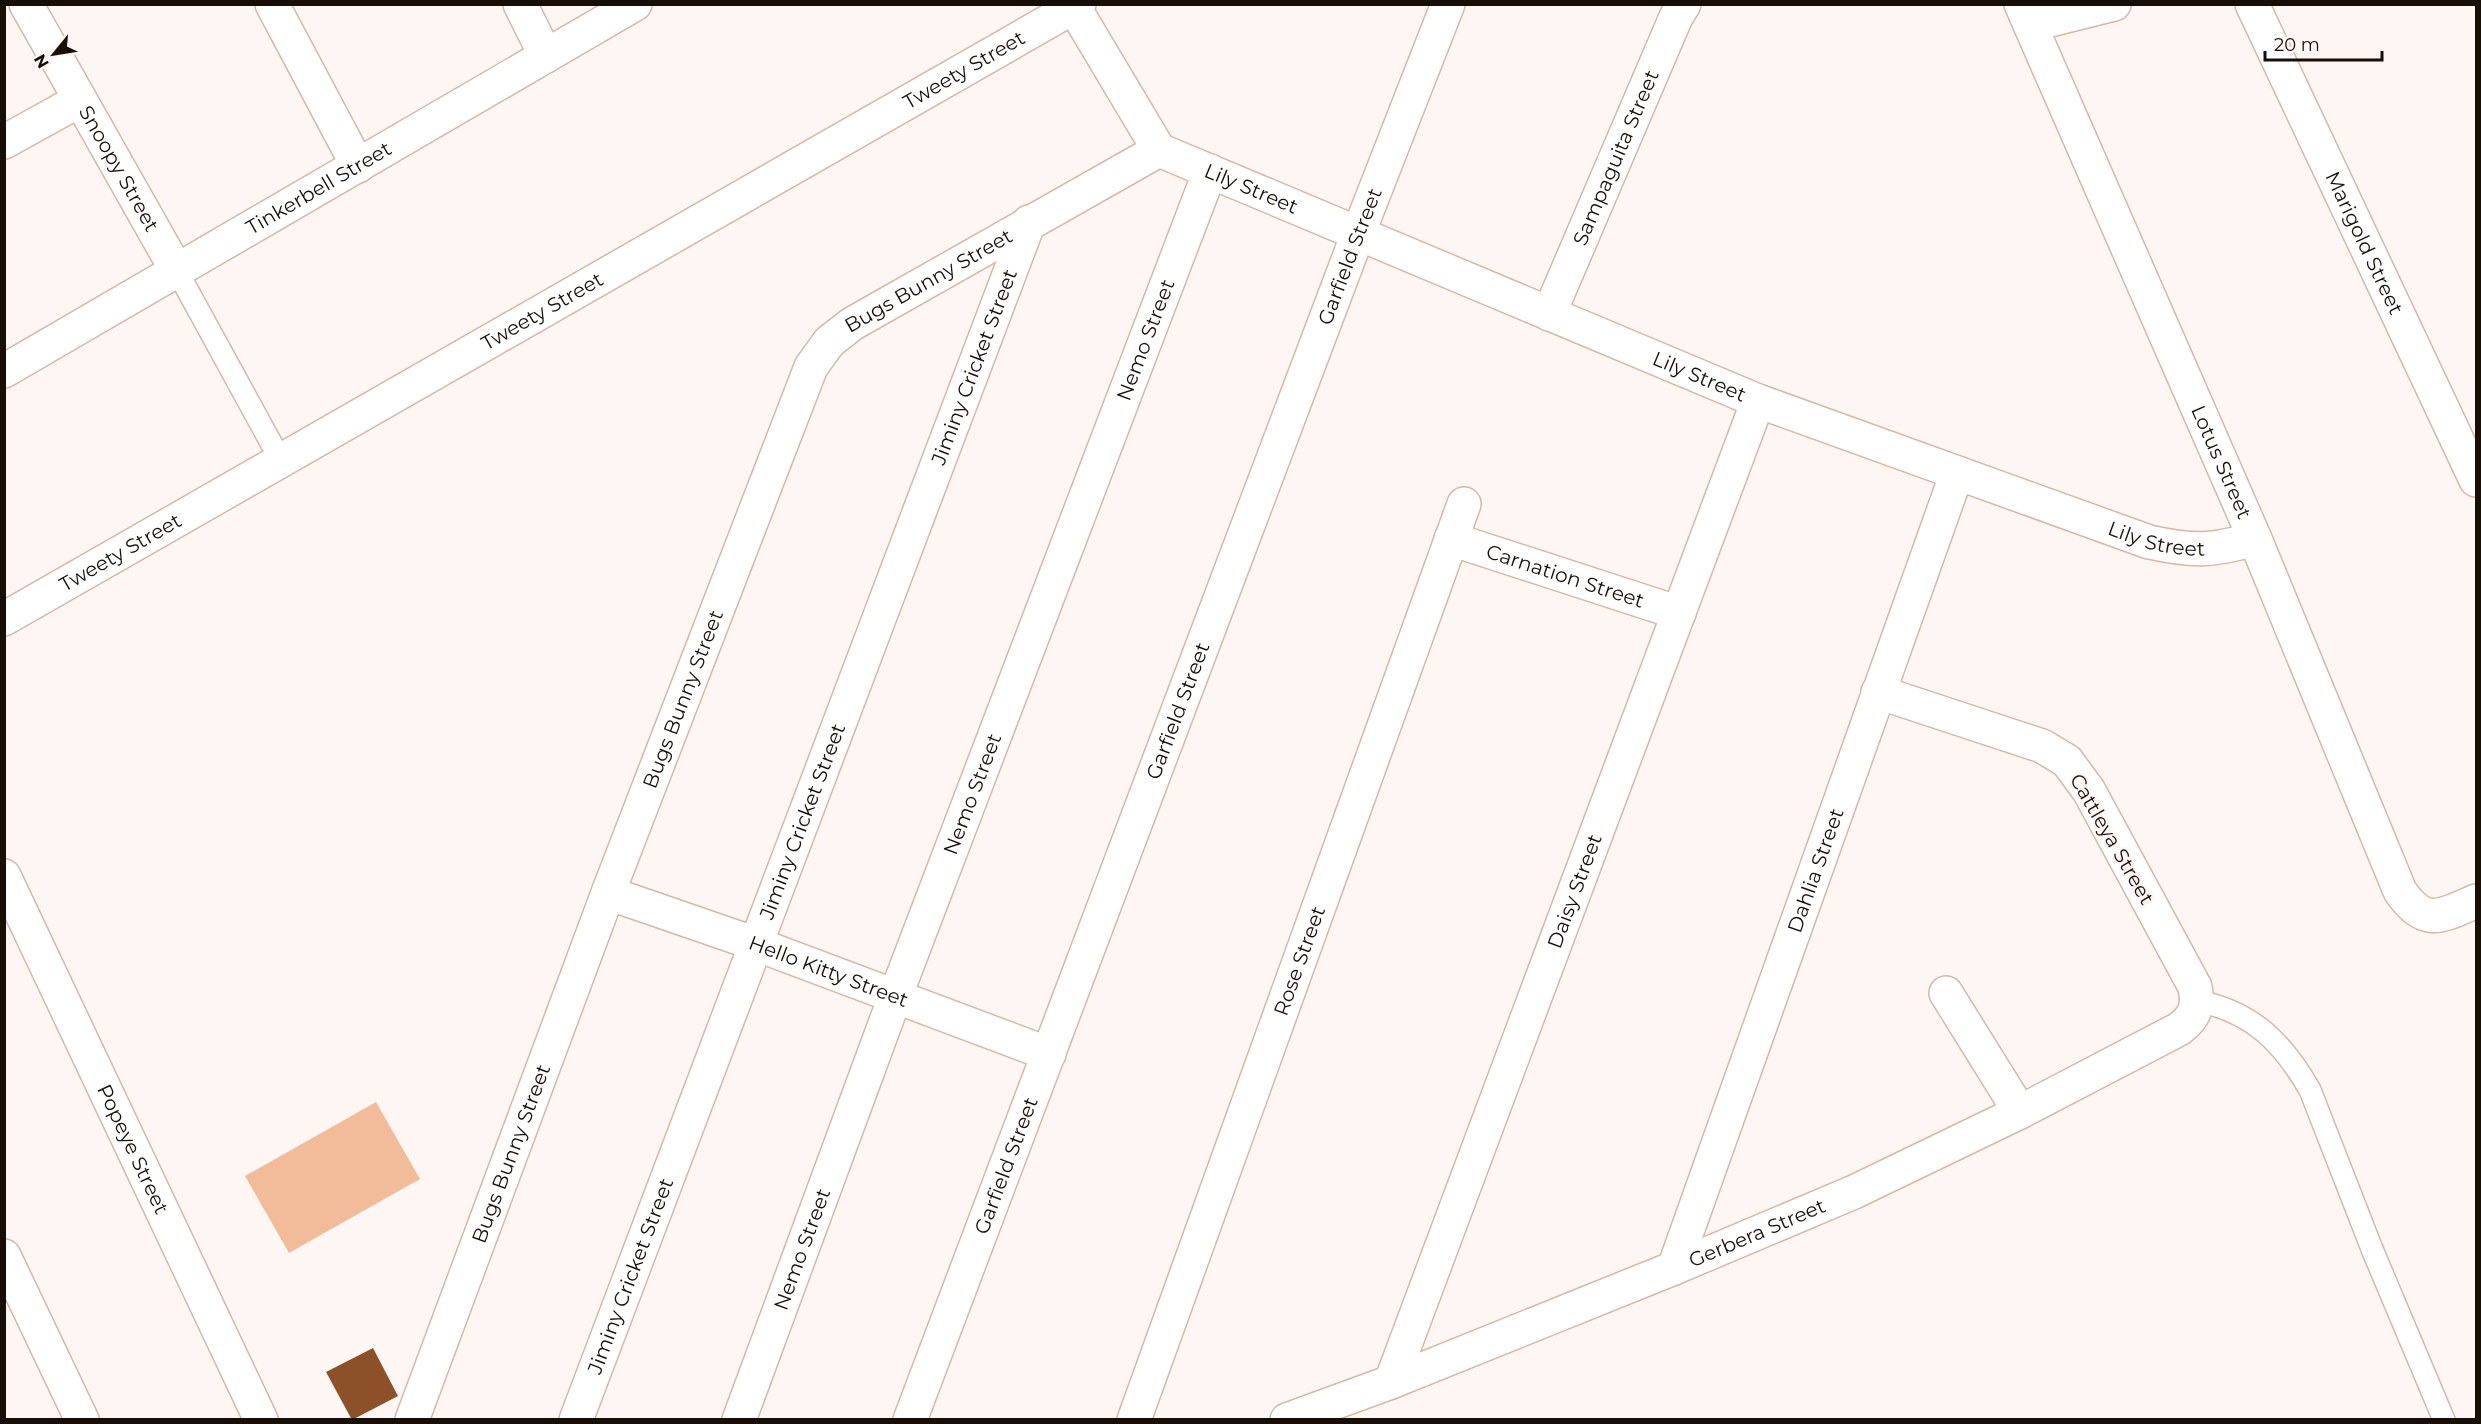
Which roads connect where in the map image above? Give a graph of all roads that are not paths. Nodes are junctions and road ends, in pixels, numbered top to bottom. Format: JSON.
{"nodes":[{"id":1,"x":26,"y":4,"type":"edge"},
{"id":2,"x":273,"y":4,"type":"edge"},
{"id":3,"x":520,"y":4,"type":"edge"},
{"id":4,"x":635,"y":4,"type":"edge"},
{"id":5,"x":1448,"y":4,"type":"edge"},
{"id":6,"x":1684,"y":4,"type":"edge"},
{"id":7,"x":2114,"y":4,"type":"edge"},
{"id":8,"x":2252,"y":4,"type":"edge"},
{"id":9,"x":1075,"y":6,"type":"edge"},
{"id":10,"x":2025,"y":15,"type":"edge"},
{"id":11,"x":546,"y":56,"type":"junction"},
{"id":12,"x":80,"y":100,"type":"junction"},
{"id":13,"x":4,"y":142,"type":"edge"},
{"id":14,"x":1159,"y":150,"type":"junction"},
{"id":15,"x":358,"y":165,"type":"junction"},
{"id":16,"x":1210,"y":171,"type":"junction"},
{"id":17,"x":1029,"y":222,"type":"junction"},
{"id":18,"x":1358,"y":234,"type":"junction"},
{"id":19,"x":177,"y":271,"type":"junction"},
{"id":20,"x":1550,"y":314,"type":"junction"},
{"id":21,"x":4,"y":371,"type":"edge"},
{"id":22,"x":1758,"y":401,"type":"junction"},
{"id":23,"x":281,"y":461,"type":"junction"},
{"id":24,"x":1957,"y":473,"type":"junction"},
{"id":25,"x":2476,"y":480,"type":"edge"},
{"id":26,"x":1464,"y":504,"type":"dead end"},
{"id":27,"x":1451,"y":539,"type":"junction"},
{"id":28,"x":2255,"y":539,"type":"junction"},
{"id":29,"x":1679,"y":613,"type":"junction"},
{"id":30,"x":4,"y":619,"type":"edge"},
{"id":31,"x":1878,"y":692,"type":"junction"},
{"id":32,"x":4,"y":876,"type":"edge"},
{"id":33,"x":608,"y":893,"type":"junction"},
{"id":34,"x":2476,"y":901,"type":"edge"},
{"id":35,"x":756,"y":944,"type":"junction"},
{"id":36,"x":1946,"y":993,"type":"dead end"},
{"id":37,"x":895,"y":997,"type":"junction"},
{"id":38,"x":2197,"y":1001,"type":"junction"},
{"id":39,"x":1049,"y":1054,"type":"junction"},
{"id":40,"x":2020,"y":1112,"type":"junction"},
{"id":41,"x":4,"y":1256,"type":"edge"},
{"id":42,"x":1674,"y":1268,"type":"junction"},
{"id":43,"x":1391,"y":1382,"type":"junction"},
{"id":44,"x":82,"y":1419,"type":"edge"},
{"id":45,"x":261,"y":1419,"type":"edge"},
{"id":46,"x":412,"y":1419,"type":"edge"},
{"id":47,"x":576,"y":1419,"type":"edge"},
{"id":48,"x":738,"y":1419,"type":"edge"},
{"id":49,"x":910,"y":1419,"type":"edge"},
{"id":50,"x":1134,"y":1419,"type":"edge"},
{"id":51,"x":1287,"y":1419,"type":"edge"},
{"id":52,"x":2444,"y":1419,"type":"edge"}],
"edges":[{"from":1,"to":12,"type":"street","name":"Snoopy Street"},
{"from":2,"to":15,"type":"street"},
{"from":3,"to":11,"type":"street"},
{"from":4,"to":11,"type":"street","name":"Tinkerbell Street"},
{"from":5,"to":18,"type":"street","name":"Garfield Street"},
{"from":6,"to":20,"type":"street","name":"Sampaguita Street"},
{"from":7,"to":10,"type":"street"},
{"from":8,"to":25,"type":"street","name":"Marigold Street"},
{"from":9,"to":14,"type":"street"},
{"from":9,"to":23,"type":"street","name":"Tweety Street"},
{"from":10,"to":28,"type":"street","name":"Lotus Street"},
{"from":11,"to":15,"type":"street","name":"Tinkerbell Street"},
{"from":12,"to":13,"type":"street"},
{"from":12,"to":19,"type":"street","name":"Snoopy Street"},
{"from":14,"to":16,"type":"street","name":"Lily Street"},
{"from":14,"to":17,"type":"street","name":"Bugs Bunny Street"},
{"from":15,"to":19,"type":"street","name":"Tinkerbell Street"},
{"from":16,"to":18,"type":"street","name":"Lily Street"},
{"from":16,"to":37,"type":"street","name":"Nemo Street"},
{"from":17,"to":33,"type":"street","name":"Bugs Bunny Street"},
{"from":17,"to":35,"type":"street","name":"Jiminy Cricket Street"},
{"from":18,"to":20,"type":"street","name":"Lily Street"},
{"from":18,"to":39,"type":"street","name":"Garfield Street"},
{"from":19,"to":21,"type":"street","name":"Tinkerbell Street"},
{"from":19,"to":23,"type":"lane"},
{"from":20,"to":22,"type":"street","name":"Lily Street"},
{"from":22,"to":24,"type":"street","name":"Lily Street"},
{"from":22,"to":29,"type":"street","name":"Daisy Street"},
{"from":23,"to":30,"type":"street","name":"Tweety Street"},
{"from":24,"to":28,"type":"street","name":"Lily Street"},
{"from":24,"to":31,"type":"street","name":"Dahlia Street"},
{"from":26,"to":27,"type":"street","name":"Rose Street"},
{"from":27,"to":29,"type":"street","name":"Carnation Street"},
{"from":27,"to":50,"type":"street","name":"Rose Street"},
{"from":28,"to":34,"type":"street","name":"Lotus Street"},
{"from":29,"to":43,"type":"street","name":"Daisy Street"},
{"from":31,"to":38,"type":"street","name":"Cattleya Street"},
{"from":31,"to":42,"type":"street","name":"Dahlia Street"},
{"from":32,"to":45,"type":"street","name":"Popeye Street"},
{"from":33,"to":35,"type":"street","name":"Hello Kitty Street"},
{"from":33,"to":46,"type":"street","name":"Bugs Bunny Street"},
{"from":35,"to":37,"type":"street","name":"Hello Kitty Street"},
{"from":35,"to":47,"type":"street","name":"Jiminy Cricket Street"},
{"from":36,"to":40,"type":"street"},
{"from":37,"to":39,"type":"street","name":"Hello Kitty Street"},
{"from":37,"to":48,"type":"street","name":"Nemo Street"},
{"from":38,"to":40,"type":"street","name":"Gerbera Street"},
{"from":38,"to":52,"type":"lane"},
{"from":39,"to":49,"type":"street","name":"Garfield Street"},
{"from":40,"to":42,"type":"street","name":"Gerbera Street"},
{"from":41,"to":44,"type":"street"},
{"from":42,"to":43,"type":"street","name":"Gerbera Street"},
{"from":43,"to":51,"type":"street","name":"Gerbera Street"}]}
